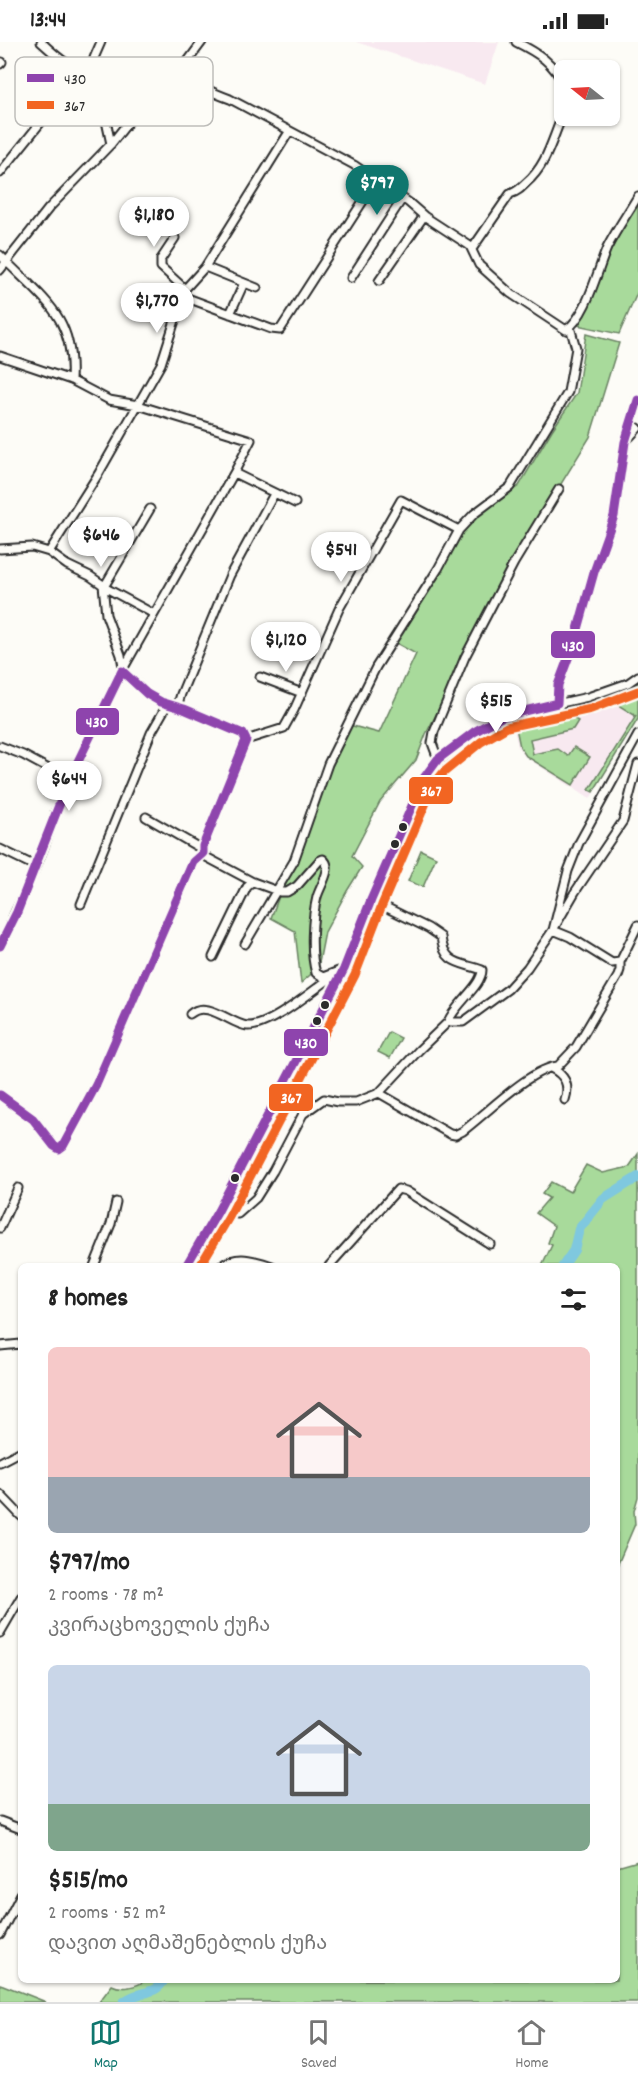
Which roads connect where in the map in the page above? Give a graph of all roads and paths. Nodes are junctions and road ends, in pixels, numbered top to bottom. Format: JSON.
{"nodes":[{"id":1,"x":41,"y":42,"type":"edge"},
{"id":2,"x":101,"y":42,"type":"edge"},
{"id":3,"x":202,"y":42,"type":"edge"},
{"id":4,"x":516,"y":42,"type":"edge"},
{"id":5,"x":59,"y":57,"type":"edge"},
{"id":6,"x":94,"y":57,"type":"edge"},
{"id":7,"x":191,"y":57,"type":"edge"},
{"id":8,"x":554,"y":67,"type":"edge"},
{"id":9,"x":213,"y":92,"type":"edge"},
{"id":10,"x":37,"y":126,"type":"edge"},
{"id":11,"x":107,"y":126,"type":"edge"},
{"id":12,"x":125,"y":126,"type":"edge"},
{"id":13,"x":559,"y":126,"type":"edge"},
{"id":14,"x":289,"y":132,"type":"junction"},
{"id":15,"x":111,"y":144,"type":"junction"},
{"id":16,"x":0,"y":173,"type":"edge"},
{"id":17,"x":376,"y":181,"type":"junction"},
{"id":18,"x":638,"y":196,"type":"edge"},
{"id":19,"x":402,"y":199,"type":"junction"},
{"id":20,"x":424,"y":216,"type":"junction"},
{"id":21,"x":175,"y":238,"type":"dead end"},
{"id":22,"x":472,"y":249,"type":"junction"},
{"id":23,"x":0,"y":255,"type":"edge"},
{"id":24,"x":6,"y":261,"type":"junction"},
{"id":25,"x":205,"y":267,"type":"junction"},
{"id":26,"x":0,"y":270,"type":"edge"},
{"id":27,"x":351,"y":278,"type":"dead end"},
{"id":28,"x":379,"y":281,"type":"dead end"},
{"id":29,"x":244,"y":283,"type":"junction"},
{"id":30,"x":257,"y":288,"type":"dead end"},
{"id":31,"x":184,"y":293,"type":"junction"},
{"id":32,"x":230,"y":314,"type":"junction"},
{"id":33,"x":570,"y":327,"type":"junction"},
{"id":34,"x":0,"y":356,"type":"edge"},
{"id":35,"x":71,"y":380,"type":"junction"},
{"id":36,"x":638,"y":400,"type":"edge"},
{"id":37,"x":138,"y":405,"type":"junction"},
{"id":38,"x":638,"y":428,"type":"edge"},
{"id":39,"x":625,"y":442,"type":"junction"},
{"id":40,"x":234,"y":473,"type":"junction"},
{"id":41,"x":559,"y":489,"type":"dead end"},
{"id":42,"x":274,"y":494,"type":"junction"},
{"id":43,"x":295,"y":503,"type":"dead end"},
{"id":44,"x":150,"y":509,"type":"dead end"},
{"id":45,"x":459,"y":530,"type":"junction"},
{"id":46,"x":0,"y":549,"type":"edge"},
{"id":47,"x":49,"y":552,"type":"junction"},
{"id":48,"x":104,"y":587,"type":"junction"},
{"id":49,"x":154,"y":614,"type":"junction"},
{"id":50,"x":122,"y":670,"type":"junction"},
{"id":51,"x":638,"y":676,"type":"edge"},
{"id":52,"x":260,"y":677,"type":"dead end"},
{"id":53,"x":302,"y":693,"type":"junction"},
{"id":54,"x":557,"y":703,"type":"junction"},
{"id":55,"x":167,"y":705,"type":"junction"},
{"id":56,"x":177,"y":708,"type":"junction"},
{"id":57,"x":638,"y":735,"type":"edge"},
{"id":58,"x":246,"y":740,"type":"junction"},
{"id":59,"x":0,"y":746,"type":"edge"},
{"id":60,"x":438,"y":759,"type":"junction"},
{"id":61,"x":638,"y":764,"type":"edge"},
{"id":62,"x":69,"y":780,"type":"junction"},
{"id":63,"x":146,"y":817,"type":"dead end"},
{"id":64,"x":0,"y":849,"type":"edge"},
{"id":65,"x":203,"y":853,"type":"junction"},
{"id":66,"x":36,"y":866,"type":"junction"},
{"id":67,"x":253,"y":882,"type":"junction"},
{"id":68,"x":276,"y":891,"type":"junction"},
{"id":69,"x":370,"y":900,"type":"junction"},
{"id":70,"x":81,"y":904,"type":"dead end"},
{"id":71,"x":638,"y":925,"type":"edge"},
{"id":72,"x":553,"y":930,"type":"junction"},
{"id":73,"x":245,"y":944,"type":"dead end"},
{"id":74,"x":0,"y":945,"type":"edge"},
{"id":75,"x":213,"y":957,"type":"dead end"},
{"id":76,"x":620,"y":962,"type":"junction"},
{"id":77,"x":345,"y":969,"type":"junction"},
{"id":78,"x":190,"y":1014,"type":"dead end"},
{"id":79,"x":448,"y":1022,"type":"junction"},
{"id":80,"x":548,"y":1067,"type":"junction"},
{"id":81,"x":380,"y":1093,"type":"junction"},
{"id":82,"x":0,"y":1095,"type":"edge"},
{"id":83,"x":565,"y":1100,"type":"dead end"},
{"id":84,"x":18,"y":1188,"type":"dead end"},
{"id":85,"x":116,"y":1202,"type":"dead end"},
{"id":86,"x":218,"y":1211,"type":"junction"},
{"id":87,"x":0,"y":1228,"type":"edge"},
{"id":88,"x":490,"y":1244,"type":"dead end"},
{"id":89,"x":95,"y":1263,"type":"edge"},
{"id":90,"x":188,"y":1263,"type":"edge"},
{"id":91,"x":225,"y":1263,"type":"edge"},
{"id":92,"x":259,"y":1263,"type":"edge"},
{"id":93,"x":332,"y":1263,"type":"edge"},
{"id":94,"x":18,"y":1344,"type":"edge"},
{"id":95,"x":0,"y":1346,"type":"edge"},
{"id":96,"x":18,"y":1453,"type":"edge"},
{"id":97,"x":0,"y":1462,"type":"edge"},
{"id":98,"x":0,"y":1494,"type":"edge"},
{"id":99,"x":18,"y":1513,"type":"edge"},
{"id":100,"x":18,"y":1602,"type":"edge"},
{"id":101,"x":0,"y":1633,"type":"edge"},
{"id":102,"x":0,"y":1821,"type":"edge"},
{"id":103,"x":18,"y":1828,"type":"edge"},
{"id":104,"x":18,"y":1900,"type":"edge"},
{"id":105,"x":0,"y":1935,"type":"edge"}],
"edges":[{"from":1,"to":5,"type":"street"},
{"from":2,"to":6,"type":"street"},
{"from":3,"to":7,"type":"street"},
{"from":4,"to":8,"type":"street"},
{"from":9,"to":14,"type":"street"},
{"from":10,"to":16,"type":"street"},
{"from":11,"to":15,"type":"street"},
{"from":12,"to":15,"type":"street"},
{"from":13,"to":22,"type":"street"},
{"from":14,"to":17,"type":"street"},
{"from":14,"to":25,"type":"street"},
{"from":15,"to":24,"type":"street"},
{"from":17,"to":19,"type":"street"},
{"from":17,"to":32,"type":"street"},
{"from":18,"to":33,"type":"street"},
{"from":19,"to":20,"type":"street"},
{"from":19,"to":27,"type":"street"},
{"from":20,"to":22,"type":"street"},
{"from":20,"to":28,"type":"street"},
{"from":21,"to":31,"type":"street"},
{"from":22,"to":33,"type":"street"},
{"from":23,"to":24,"type":"street"},
{"from":24,"to":26,"type":"street"},
{"from":24,"to":35,"type":"street"},
{"from":25,"to":29,"type":"street"},
{"from":25,"to":31,"type":"street"},
{"from":29,"to":30,"type":"street"},
{"from":29,"to":32,"type":"street"},
{"from":31,"to":32,"type":"street"},
{"from":31,"to":37,"type":"street"},
{"from":33,"to":45,"type":"street"},
{"from":34,"to":35,"type":"street"},
{"from":35,"to":37,"type":"street"},
{"from":36,"to":39,"type":"street"},
{"from":37,"to":40,"type":"street"},
{"from":37,"to":47,"type":"street"},
{"from":38,"to":39,"type":"street"},
{"from":39,"to":54,"type":"street"},
{"from":40,"to":42,"type":"street"},
{"from":40,"to":49,"type":"street"},
{"from":41,"to":60,"type":"street"},
{"from":42,"to":43,"type":"street"},
{"from":42,"to":56,"type":"street"},
{"from":44,"to":48,"type":"street"},
{"from":45,"to":53,"type":"street"},
{"from":45,"to":68,"type":"street"},
{"from":46,"to":47,"type":"street"},
{"from":47,"to":48,"type":"street"},
{"from":48,"to":49,"type":"street"},
{"from":48,"to":50,"type":"street"},
{"from":49,"to":50,"type":"street"},
{"from":50,"to":55,"type":"street"},
{"from":50,"to":62,"type":"street"},
{"from":51,"to":54,"type":"street"},
{"from":52,"to":53,"type":"street"},
{"from":53,"to":58,"type":"street"},
{"from":54,"to":60,"type":"street"},
{"from":55,"to":56,"type":"street"},
{"from":55,"to":70,"type":"street"},
{"from":56,"to":58,"type":"street"},
{"from":57,"to":72,"type":"street"},
{"from":58,"to":65,"type":"street"},
{"from":59,"to":62,"type":"street"},
{"from":60,"to":69,"type":"street"},
{"from":61,"to":72,"type":"street"},
{"from":62,"to":66,"type":"street"},
{"from":63,"to":65,"type":"street"},
{"from":64,"to":66,"type":"street"},
{"from":65,"to":67,"type":"street"},
{"from":65,"to":82,"type":"street"},
{"from":66,"to":74,"type":"street"},
{"from":67,"to":68,"type":"street"},
{"from":67,"to":75,"type":"street"},
{"from":68,"to":73,"type":"street"},
{"from":68,"to":77,"type":"street"},
{"from":69,"to":77,"type":"street"},
{"from":69,"to":79,"type":"street"},
{"from":71,"to":76,"type":"street"},
{"from":72,"to":76,"type":"street"},
{"from":72,"to":79,"type":"street"},
{"from":76,"to":80,"type":"street"},
{"from":77,"to":78,"type":"street"},
{"from":77,"to":86,"type":"street"},
{"from":79,"to":81,"type":"street"},
{"from":80,"to":81,"type":"street"},
{"from":80,"to":83,"type":"street"},
{"from":81,"to":86,"type":"street"},
{"from":84,"to":87,"type":"street"},
{"from":85,"to":89,"type":"street"},
{"from":86,"to":90,"type":"street"},
{"from":88,"to":93,"type":"street"},
{"from":91,"to":92,"type":"street"},
{"from":94,"to":95,"type":"street"},
{"from":96,"to":97,"type":"street"},
{"from":98,"to":99,"type":"street"},
{"from":100,"to":101,"type":"street"},
{"from":102,"to":103,"type":"street"},
{"from":104,"to":105,"type":"street"}]}
